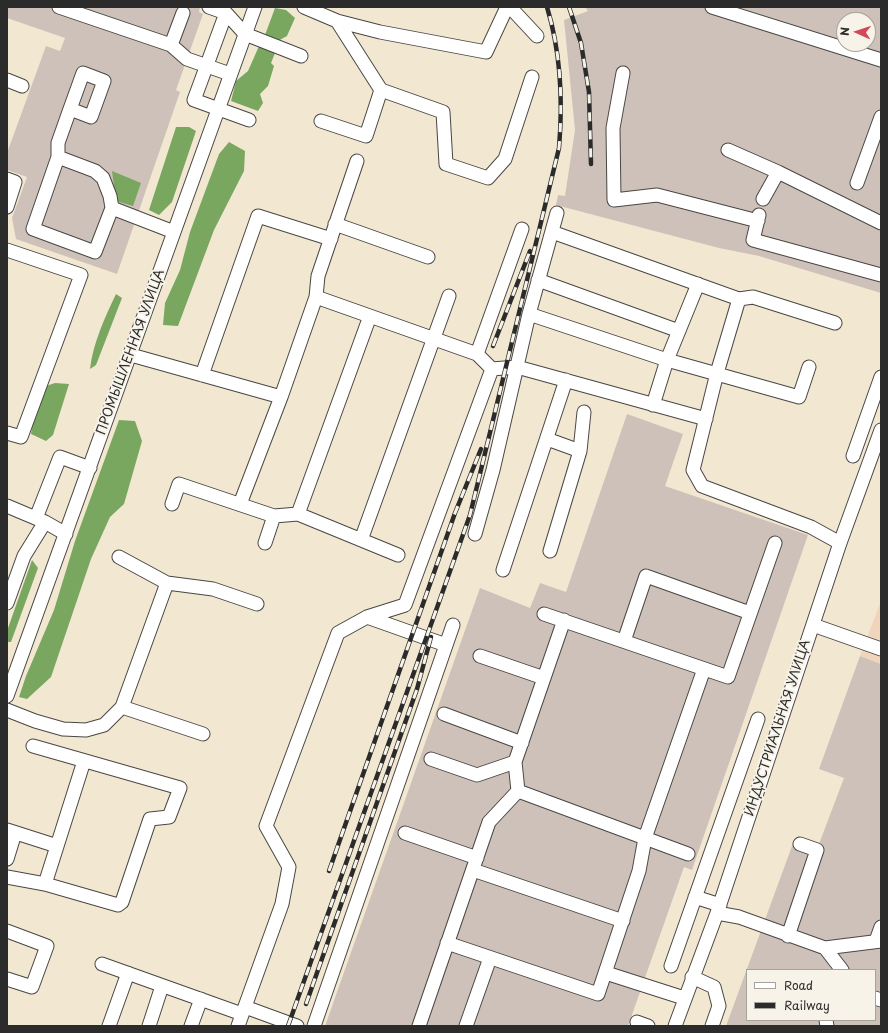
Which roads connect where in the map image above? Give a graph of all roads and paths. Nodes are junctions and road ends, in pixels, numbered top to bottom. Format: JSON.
{"nodes":[{"id":1,"x":58,"y":7,"type":"edge"},
{"id":2,"x":209,"y":7,"type":"edge"},
{"id":3,"x":255,"y":7,"type":"edge"},
{"id":4,"x":304,"y":7,"type":"edge"},
{"id":5,"x":507,"y":7,"type":"edge"},
{"id":6,"x":510,"y":7,"type":"edge"},
{"id":7,"x":712,"y":7,"type":"edge"},
{"id":8,"x":183,"y":13,"type":"dead end"},
{"id":9,"x":226,"y":13,"type":"junction"},
{"id":10,"x":337,"y":21,"type":"junction"},
{"id":11,"x":245,"y":34,"type":"junction"},
{"id":12,"x":537,"y":36,"type":"dead end"},
{"id":13,"x":171,"y":44,"type":"junction"},
{"id":14,"x":302,"y":56,"type":"dead end"},
{"id":15,"x":881,"y":60,"type":"edge"},
{"id":16,"x":206,"y":65,"type":"junction"},
{"id":17,"x":624,"y":73,"type":"dead end"},
{"id":18,"x":230,"y":74,"type":"junction"},
{"id":19,"x":532,"y":77,"type":"dead end"},
{"id":20,"x":7,"y":80,"type":"edge"},
{"id":21,"x":22,"y":86,"type":"dead end"},
{"id":22,"x":381,"y":90,"type":"junction"},
{"id":23,"x":70,"y":109,"type":"dead end"},
{"id":24,"x":217,"y":109,"type":"junction"},
{"id":25,"x":881,"y":117,"type":"edge"},
{"id":26,"x":249,"y":120,"type":"dead end"},
{"id":27,"x":321,"y":121,"type":"dead end"},
{"id":28,"x":728,"y":150,"type":"dead end"},
{"id":29,"x":58,"y":156,"type":"junction"},
{"id":30,"x":357,"y":161,"type":"dead end"},
{"id":31,"x":778,"y":172,"type":"junction"},
{"id":32,"x":7,"y":179,"type":"edge"},
{"id":33,"x":858,"y":182,"type":"dead end"},
{"id":34,"x":763,"y":199,"type":"dead end"},
{"id":35,"x":7,"y":207,"type":"edge"},
{"id":36,"x":112,"y":208,"type":"junction"},
{"id":37,"x":557,"y":213,"type":"dead end"},
{"id":38,"x":881,"y":223,"type":"edge"},
{"id":39,"x":335,"y":224,"type":"junction"},
{"id":40,"x":522,"y":229,"type":"dead end"},
{"id":41,"x":174,"y":232,"type":"junction"},
{"id":42,"x":552,"y":232,"type":"junction"},
{"id":43,"x":330,"y":238,"type":"junction"},
{"id":44,"x":7,"y":250,"type":"edge"},
{"id":45,"x":428,"y":257,"type":"dead end"},
{"id":46,"x":881,"y":275,"type":"edge"},
{"id":47,"x":538,"y":280,"type":"junction"},
{"id":48,"x":698,"y":284,"type":"junction"},
{"id":49,"x":448,"y":296,"type":"dead end"},
{"id":50,"x":316,"y":297,"type":"junction"},
{"id":51,"x":739,"y":299,"type":"junction"},
{"id":52,"x":529,"y":314,"type":"junction"},
{"id":53,"x":370,"y":316,"type":"junction"},
{"id":54,"x":835,"y":323,"type":"dead end"},
{"id":55,"x":679,"y":331,"type":"junction"},
{"id":56,"x":433,"y":338,"type":"junction"},
{"id":57,"x":477,"y":354,"type":"junction"},
{"id":58,"x":131,"y":355,"type":"junction"},
{"id":59,"x":667,"y":360,"type":"junction"},
{"id":60,"x":517,"y":366,"type":"junction"},
{"id":61,"x":809,"y":367,"type":"dead end"},
{"id":62,"x":492,"y":369,"type":"junction"},
{"id":63,"x":717,"y":373,"type":"junction"},
{"id":64,"x":202,"y":375,"type":"junction"},
{"id":65,"x":881,"y":377,"type":"edge"},
{"id":66,"x":566,"y":380,"type":"junction"},
{"id":67,"x":281,"y":397,"type":"junction"},
{"id":68,"x":653,"y":404,"type":"junction"},
{"id":69,"x":584,"y":412,"type":"dead end"},
{"id":70,"x":706,"y":419,"type":"junction"},
{"id":71,"x":881,"y":430,"type":"edge"},
{"id":72,"x":7,"y":433,"type":"edge"},
{"id":73,"x":547,"y":439,"type":"junction"},
{"id":74,"x":580,"y":450,"type":"junction"},
{"id":75,"x":853,"y":456,"type":"dead end"},
{"id":76,"x":90,"y":468,"type":"junction"},
{"id":77,"x":172,"y":504,"type":"dead end"},
{"id":78,"x":240,"y":504,"type":"junction"},
{"id":79,"x":7,"y":506,"type":"edge"},
{"id":80,"x":298,"y":514,"type":"junction"},
{"id":81,"x":274,"y":516,"type":"junction"},
{"id":82,"x":41,"y":520,"type":"junction"},
{"id":83,"x":66,"y":534,"type":"junction"},
{"id":84,"x":475,"y":534,"type":"dead end"},
{"id":85,"x":361,"y":540,"type":"junction"},
{"id":86,"x":265,"y":542,"type":"dead end"},
{"id":87,"x":775,"y":543,"type":"dead end"},
{"id":88,"x":840,"y":543,"type":"junction"},
{"id":89,"x":550,"y":551,"type":"dead end"},
{"id":90,"x":398,"y":555,"type":"dead end"},
{"id":91,"x":119,"y":557,"type":"dead end"},
{"id":92,"x":503,"y":570,"type":"dead end"},
{"id":93,"x":167,"y":582,"type":"junction"},
{"id":94,"x":7,"y":603,"type":"edge"},
{"id":95,"x":257,"y":604,"type":"dead end"},
{"id":96,"x":750,"y":613,"type":"junction"},
{"id":97,"x":544,"y":614,"type":"dead end"},
{"id":98,"x":367,"y":617,"type":"junction"},
{"id":99,"x":564,"y":620,"type":"junction"},
{"id":100,"x":453,"y":625,"type":"dead end"},
{"id":101,"x":813,"y":625,"type":"junction"},
{"id":102,"x":624,"y":641,"type":"junction"},
{"id":103,"x":446,"y":645,"type":"junction"},
{"id":104,"x":881,"y":649,"type":"edge"},
{"id":105,"x":480,"y":656,"type":"dead end"},
{"id":106,"x":704,"y":668,"type":"junction"},
{"id":107,"x":544,"y":678,"type":"junction"},
{"id":108,"x":7,"y":696,"type":"edge"},
{"id":109,"x":122,"y":707,"type":"junction"},
{"id":110,"x":7,"y":710,"type":"edge"},
{"id":111,"x":444,"y":714,"type":"dead end"},
{"id":112,"x":758,"y":719,"type":"dead end"},
{"id":113,"x":203,"y":734,"type":"dead end"},
{"id":114,"x":522,"y":743,"type":"junction"},
{"id":115,"x":33,"y":746,"type":"dead end"},
{"id":116,"x":431,"y":759,"type":"dead end"},
{"id":117,"x":84,"y":760,"type":"junction"},
{"id":118,"x":515,"y":762,"type":"junction"},
{"id":119,"x":518,"y":791,"type":"junction"},
{"id":120,"x":11,"y":832,"type":"edge"},
{"id":121,"x":405,"y":833,"type":"dead end"},
{"id":122,"x":645,"y":838,"type":"junction"},
{"id":123,"x":800,"y":844,"type":"dead end"},
{"id":124,"x":57,"y":846,"type":"junction"},
{"id":125,"x":688,"y":854,"type":"dead end"},
{"id":126,"x":477,"y":858,"type":"junction"},
{"id":127,"x":7,"y":859,"type":"edge"},
{"id":128,"x":473,"y":870,"type":"junction"},
{"id":129,"x":7,"y":877,"type":"edge"},
{"id":130,"x":45,"y":884,"type":"junction"},
{"id":131,"x":695,"y":897,"type":"junction"},
{"id":132,"x":718,"y":909,"type":"junction"},
{"id":133,"x":623,"y":921,"type":"junction"},
{"id":134,"x":881,"y":927,"type":"edge"},
{"id":135,"x":7,"y":931,"type":"edge"},
{"id":136,"x":788,"y":936,"type":"junction"},
{"id":137,"x":878,"y":941,"type":"edge"},
{"id":138,"x":448,"y":943,"type":"junction"},
{"id":139,"x":825,"y":948,"type":"junction"},
{"id":140,"x":490,"y":958,"type":"junction"},
{"id":141,"x":102,"y":964,"type":"dead end"},
{"id":142,"x":671,"y":966,"type":"dead end"},
{"id":143,"x":841,"y":969,"type":"edge"},
{"id":144,"x":606,"y":973,"type":"junction"},
{"id":145,"x":128,"y":974,"type":"junction"},
{"id":146,"x":692,"y":977,"type":"junction"},
{"id":147,"x":7,"y":979,"type":"edge"},
{"id":148,"x":162,"y":986,"type":"junction"},
{"id":149,"x":684,"y":998,"type":"junction"},
{"id":150,"x":201,"y":999,"type":"junction"},
{"id":151,"x":244,"y":1010,"type":"junction"},
{"id":152,"x":109,"y":1026,"type":"edge"},
{"id":153,"x":148,"y":1026,"type":"edge"},
{"id":154,"x":191,"y":1026,"type":"edge"},
{"id":155,"x":238,"y":1026,"type":"edge"},
{"id":156,"x":297,"y":1026,"type":"edge"},
{"id":157,"x":314,"y":1026,"type":"edge"},
{"id":158,"x":419,"y":1026,"type":"edge"},
{"id":159,"x":466,"y":1026,"type":"edge"},
{"id":160,"x":675,"y":1026,"type":"edge"},
{"id":161,"x":712,"y":1026,"type":"edge"}],
"edges":[{"from":1,"to":13,"type":"street"},
{"from":2,"to":9,"type":"street"},
{"from":3,"to":11,"type":"street","name":"ПРОМЫШЛЕННАЯ УЛИЦА"},
{"from":4,"to":10,"type":"street"},
{"from":5,"to":10,"type":"street"},
{"from":6,"to":12,"type":"street"},
{"from":7,"to":15,"type":"street"},
{"from":8,"to":13,"type":"street"},
{"from":9,"to":11,"type":"street"},
{"from":9,"to":16,"type":"street"},
{"from":10,"to":22,"type":"street"},
{"from":11,"to":14,"type":"street"},
{"from":11,"to":18,"type":"street","name":"ПРОМЫШЛЕННАЯ УЛИЦА"},
{"from":13,"to":16,"type":"street"},
{"from":16,"to":18,"type":"street"},
{"from":16,"to":24,"type":"street"},
{"from":17,"to":46,"type":"street"},
{"from":18,"to":24,"type":"street","name":"ПРОМЫШЛЕННАЯ УЛИЦА"},
{"from":19,"to":22,"type":"street"},
{"from":20,"to":21,"type":"street"},
{"from":22,"to":27,"type":"street"},
{"from":23,"to":29,"type":"street"},
{"from":24,"to":26,"type":"street"},
{"from":24,"to":41,"type":"street","name":"ПРОМЫШЛЕННАЯ УЛИЦА"},
{"from":25,"to":33,"type":"street"},
{"from":28,"to":31,"type":"street"},
{"from":29,"to":36,"type":"street"},
{"from":29,"to":36,"type":"street"},
{"from":30,"to":39,"type":"street"},
{"from":31,"to":34,"type":"street"},
{"from":31,"to":38,"type":"street"},
{"from":32,"to":35,"type":"street"},
{"from":36,"to":41,"type":"street"},
{"from":37,"to":42,"type":"street"},
{"from":39,"to":43,"type":"street"},
{"from":39,"to":45,"type":"street"},
{"from":40,"to":57,"type":"street"},
{"from":41,"to":58,"type":"street","name":"ПРОМЫШЛЕННАЯ УЛИЦА"},
{"from":42,"to":47,"type":"street"},
{"from":42,"to":48,"type":"street"},
{"from":43,"to":50,"type":"street"},
{"from":43,"to":64,"type":"street"},
{"from":44,"to":72,"type":"street"},
{"from":47,"to":52,"type":"street"},
{"from":47,"to":55,"type":"street"},
{"from":48,"to":51,"type":"street"},
{"from":48,"to":55,"type":"street"},
{"from":49,"to":56,"type":"street"},
{"from":50,"to":53,"type":"street"},
{"from":50,"to":67,"type":"street"},
{"from":51,"to":54,"type":"street"},
{"from":51,"to":63,"type":"street"},
{"from":52,"to":59,"type":"street"},
{"from":52,"to":60,"type":"street"},
{"from":53,"to":56,"type":"street"},
{"from":53,"to":80,"type":"street"},
{"from":55,"to":59,"type":"street"},
{"from":56,"to":57,"type":"street"},
{"from":56,"to":85,"type":"street"},
{"from":57,"to":62,"type":"street"},
{"from":58,"to":64,"type":"street"},
{"from":58,"to":76,"type":"street","name":"ПРОМЫШЛЕННАЯ УЛИЦА"},
{"from":59,"to":63,"type":"street"},
{"from":59,"to":68,"type":"street"},
{"from":60,"to":62,"type":"street"},
{"from":60,"to":66,"type":"street"},
{"from":60,"to":84,"type":"street"},
{"from":61,"to":63,"type":"street"},
{"from":62,"to":98,"type":"street"},
{"from":63,"to":70,"type":"street"},
{"from":64,"to":67,"type":"street"},
{"from":65,"to":75,"type":"street"},
{"from":66,"to":68,"type":"street"},
{"from":66,"to":73,"type":"street"},
{"from":67,"to":78,"type":"street"},
{"from":68,"to":70,"type":"street"},
{"from":69,"to":74,"type":"street"},
{"from":70,"to":88,"type":"street"},
{"from":71,"to":88,"type":"street","name":"ИНДУСТРИАЛЬНАЯ УЛИЦА"},
{"from":73,"to":74,"type":"street"},
{"from":73,"to":92,"type":"street"},
{"from":74,"to":89,"type":"street"},
{"from":76,"to":82,"type":"street"},
{"from":76,"to":83,"type":"street","name":"ПРОМЫШЛЕННАЯ УЛИЦА"},
{"from":77,"to":78,"type":"street"},
{"from":78,"to":81,"type":"street"},
{"from":79,"to":82,"type":"street"},
{"from":80,"to":81,"type":"street"},
{"from":80,"to":85,"type":"street"},
{"from":81,"to":86,"type":"street"},
{"from":82,"to":83,"type":"street"},
{"from":82,"to":94,"type":"street"},
{"from":83,"to":108,"type":"street","name":"ПРОМЫШЛЕННАЯ УЛИЦА"},
{"from":85,"to":90,"type":"street"},
{"from":87,"to":96,"type":"street"},
{"from":88,"to":101,"type":"street","name":"ИНДУСТРИАЛЬНАЯ УЛИЦА"},
{"from":91,"to":93,"type":"street"},
{"from":93,"to":95,"type":"street"},
{"from":93,"to":109,"type":"street"},
{"from":96,"to":102,"type":"street"},
{"from":96,"to":106,"type":"street"},
{"from":97,"to":99,"type":"street"},
{"from":98,"to":103,"type":"street"},
{"from":98,"to":151,"type":"street"},
{"from":99,"to":102,"type":"street"},
{"from":99,"to":107,"type":"street"},
{"from":100,"to":103,"type":"street"},
{"from":101,"to":104,"type":"street"},
{"from":101,"to":132,"type":"street","name":"ИНДУСТРИАЛЬНАЯ УЛИЦА"},
{"from":102,"to":106,"type":"street"},
{"from":103,"to":157,"type":"street"},
{"from":105,"to":107,"type":"street"},
{"from":106,"to":122,"type":"street"},
{"from":107,"to":114,"type":"street"},
{"from":109,"to":110,"type":"street"},
{"from":109,"to":113,"type":"street"},
{"from":111,"to":114,"type":"street"},
{"from":112,"to":131,"type":"street"},
{"from":114,"to":118,"type":"street"},
{"from":115,"to":117,"type":"street"},
{"from":116,"to":118,"type":"street"},
{"from":117,"to":124,"type":"street"},
{"from":117,"to":130,"type":"street"},
{"from":118,"to":119,"type":"street"},
{"from":119,"to":122,"type":"street"},
{"from":119,"to":126,"type":"street"},
{"from":120,"to":124,"type":"street"},
{"from":120,"to":127,"type":"street"},
{"from":121,"to":126,"type":"street"},
{"from":122,"to":125,"type":"street"},
{"from":122,"to":133,"type":"street"},
{"from":123,"to":136,"type":"street"},
{"from":124,"to":130,"type":"street"},
{"from":126,"to":128,"type":"street"},
{"from":128,"to":133,"type":"street"},
{"from":128,"to":138,"type":"street"},
{"from":129,"to":130,"type":"street"},
{"from":131,"to":132,"type":"street"},
{"from":131,"to":142,"type":"street"},
{"from":132,"to":136,"type":"street"},
{"from":132,"to":146,"type":"street","name":"ИНДУСТРИАЛЬНАЯ УЛИЦА"},
{"from":133,"to":144,"type":"street"},
{"from":134,"to":137,"type":"street"},
{"from":135,"to":147,"type":"street"},
{"from":136,"to":139,"type":"street"},
{"from":137,"to":139,"type":"street"},
{"from":138,"to":140,"type":"street"},
{"from":138,"to":158,"type":"street"},
{"from":139,"to":143,"type":"street"},
{"from":140,"to":144,"type":"street"},
{"from":140,"to":159,"type":"street"},
{"from":141,"to":145,"type":"street"},
{"from":144,"to":149,"type":"street"},
{"from":145,"to":148,"type":"street"},
{"from":145,"to":152,"type":"street"},
{"from":146,"to":149,"type":"street","name":"ИНДУСТРИАЛЬНАЯ УЛИЦА"},
{"from":146,"to":161,"type":"street"},
{"from":148,"to":150,"type":"street"},
{"from":148,"to":153,"type":"street"},
{"from":149,"to":160,"type":"street","name":"ИНДУСТРИАЛЬНАЯ УЛИЦА"},
{"from":150,"to":151,"type":"street"},
{"from":150,"to":154,"type":"street"},
{"from":151,"to":155,"type":"street"},
{"from":151,"to":156,"type":"street"}]}
